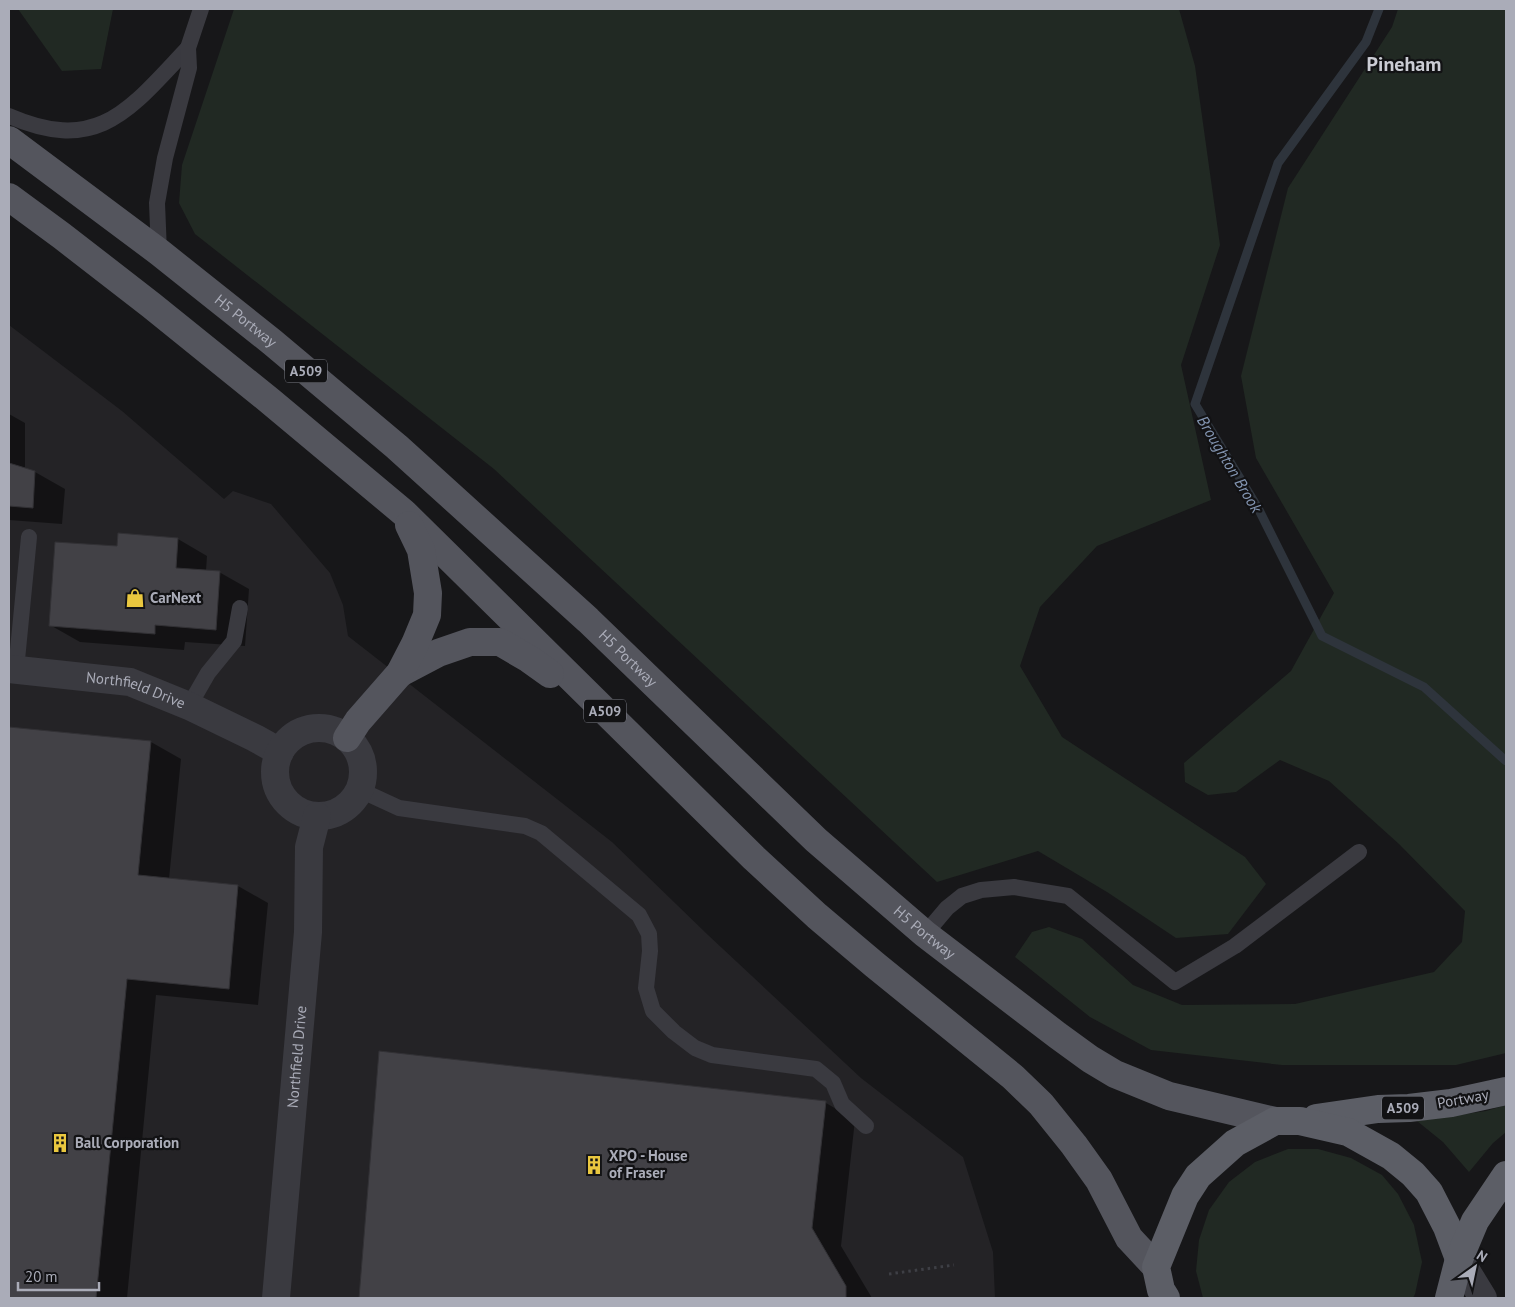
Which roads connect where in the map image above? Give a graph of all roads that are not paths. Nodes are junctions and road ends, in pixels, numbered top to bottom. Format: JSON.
{"nodes":[{"id":1,"x":201,"y":9,"type":"edge"},
{"id":2,"x":188,"y":48,"type":"junction"},
{"id":3,"x":9,"y":116,"type":"edge"},
{"id":4,"x":9,"y":140,"type":"edge"},
{"id":5,"x":9,"y":197,"type":"edge"},
{"id":6,"x":159,"y":252,"type":"junction"},
{"id":7,"x":404,"y":513,"type":"junction"},
{"id":8,"x":29,"y":537,"type":"dead end"},
{"id":9,"x":240,"y":608,"type":"dead end"},
{"id":10,"x":12,"y":669,"type":"edge"},
{"id":11,"x":400,"y":673,"type":"junction"},
{"id":12,"x":189,"y":706,"type":"junction"},
{"id":13,"x":613,"y":719,"type":"junction"},
{"id":14,"x":347,"y":738,"type":"junction"},
{"id":15,"x":280,"y":752,"type":"junction"},
{"id":16,"x":360,"y":790,"type":"junction"},
{"id":17,"x":317,"y":816,"type":"junction"},
{"id":18,"x":1359,"y":852,"type":"dead end"},
{"id":19,"x":925,"y":934,"type":"junction"},
{"id":20,"x":1506,"y":1091,"type":"edge"},
{"id":21,"x":1287,"y":1121,"type":"junction"},
{"id":22,"x":866,"y":1126,"type":"dead end"},
{"id":23,"x":1506,"y":1175,"type":"edge"},
{"id":24,"x":1459,"y":1258,"type":"junction"},
{"id":25,"x":1160,"y":1288,"type":"edge"},
{"id":26,"x":276,"y":1298,"type":"edge"},
{"id":27,"x":1449,"y":1298,"type":"edge"},
{"id":28,"x":1483,"y":1298,"type":"edge"}],
"edges":[{"from":1,"to":2,"type":"lane"},
{"from":2,"to":3,"type":"lane"},
{"from":2,"to":6,"type":"lane"},
{"from":4,"to":6,"type":"main road","name":"H5 Portway","number":"A509"},
{"from":5,"to":7,"type":"main road","number":"A509"},
{"from":6,"to":19,"type":"main road","name":"H5 Portway","number":"A509"},
{"from":7,"to":11,"type":"main road","number":"A509"},
{"from":7,"to":13,"type":"main road","number":"A509"},
{"from":8,"to":10,"type":"lane"},
{"from":9,"to":12,"type":"lane"},
{"from":10,"to":12,"type":"street","name":"Northfield Drive"},
{"from":11,"to":13,"type":"main road","number":"A509"},
{"from":11,"to":14,"type":"main road"},
{"from":12,"to":15,"type":"street","name":"Northfield Drive"},
{"from":13,"to":25,"type":"main road","number":"A509"},
{"from":14,"to":15,"type":"street"},
{"from":14,"to":16,"type":"street"},
{"from":15,"to":17,"type":"street"},
{"from":16,"to":17,"type":"street"},
{"from":16,"to":22,"type":"lane"},
{"from":17,"to":26,"type":"street","name":"Northfield Drive"},
{"from":18,"to":19,"type":"lane"},
{"from":19,"to":21,"type":"main road","name":"H5 Portway","number":"A509"},
{"from":20,"to":21,"type":"highway","name":"Portway","number":"A509"},
{"from":21,"to":24,"type":"highway","number":"A509"},
{"from":21,"to":25,"type":"highway","number":"A509"},
{"from":23,"to":24,"type":"highway"},
{"from":24,"to":27,"type":"highway"},
{"from":24,"to":28,"type":"street"}]}
